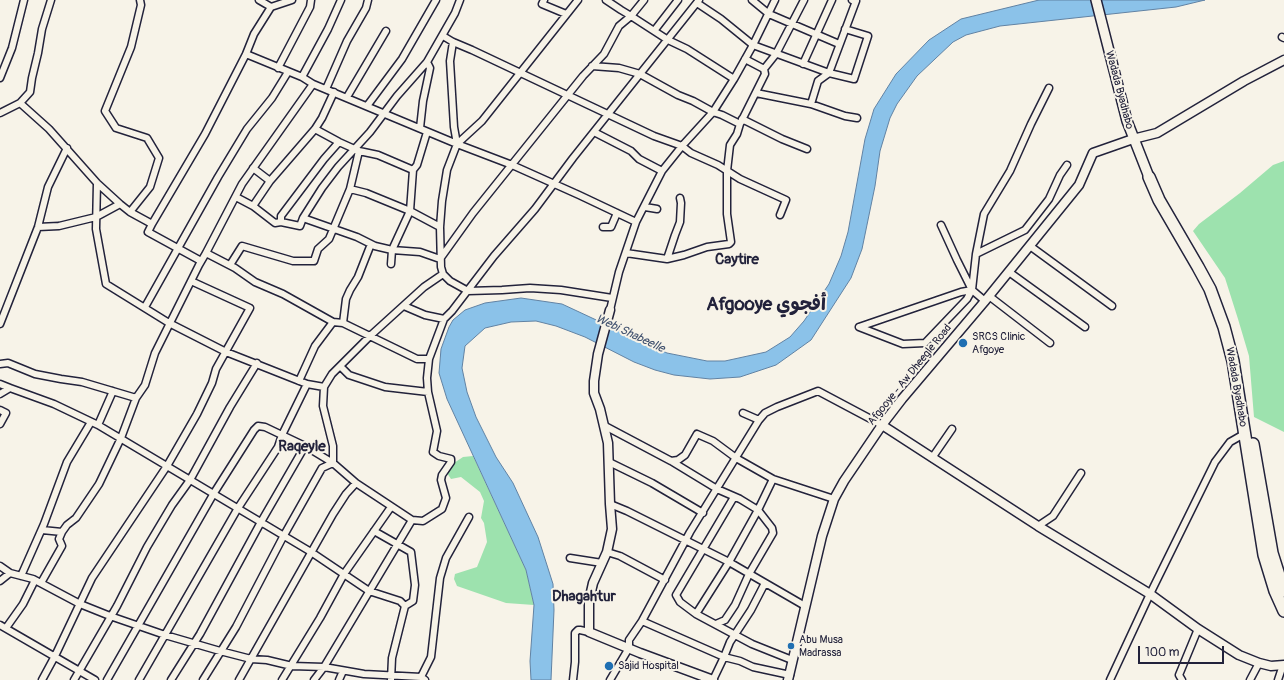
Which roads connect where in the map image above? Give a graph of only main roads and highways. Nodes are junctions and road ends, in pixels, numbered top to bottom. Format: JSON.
{"nodes":[{"id":1,"x":1096,"y":0,"type":"edge"},
{"id":2,"x":1284,"y":60,"type":"edge"},
{"id":3,"x":1133,"y":139,"type":"junction"},
{"id":4,"x":1149,"y":177,"type":"junction"},
{"id":5,"x":610,"y":310,"type":"road end"},
{"id":6,"x":882,"y":425,"type":"junction"},
{"id":7,"x":1284,"y":591,"type":"edge"},
{"id":8,"x":1284,"y":611,"type":"edge"},
{"id":9,"x":1284,"y":666,"type":"edge"},
{"id":10,"x":693,"y":676,"type":"edge"},
{"id":11,"x":789,"y":678,"type":"edge"},
{"id":12,"x":713,"y":680,"type":"edge"}],
"edges":[{"from":1,"to":3,"type":"main road","name":"Wadada Byadhabo"},
{"from":2,"to":3,"type":"main road","name":"Afgooye - Aw Dheegle Road"},
{"from":3,"to":4,"type":"main road","name":"Wadada Byadhabo"},
{"from":3,"to":6,"type":"main road","name":"Afgooye - Aw Dheegle Road"},
{"from":4,"to":7,"type":"highway","name":"Wadada Byadhabo"},
{"from":4,"to":8,"type":"highway","name":"Wadada Byadhabo"},
{"from":5,"to":10,"type":"main road"},
{"from":6,"to":9,"type":"main road"},
{"from":6,"to":11,"type":"main road","name":"Afgooye - Aw Dheegle Road"},
{"from":10,"to":12,"type":"main road"}]}
